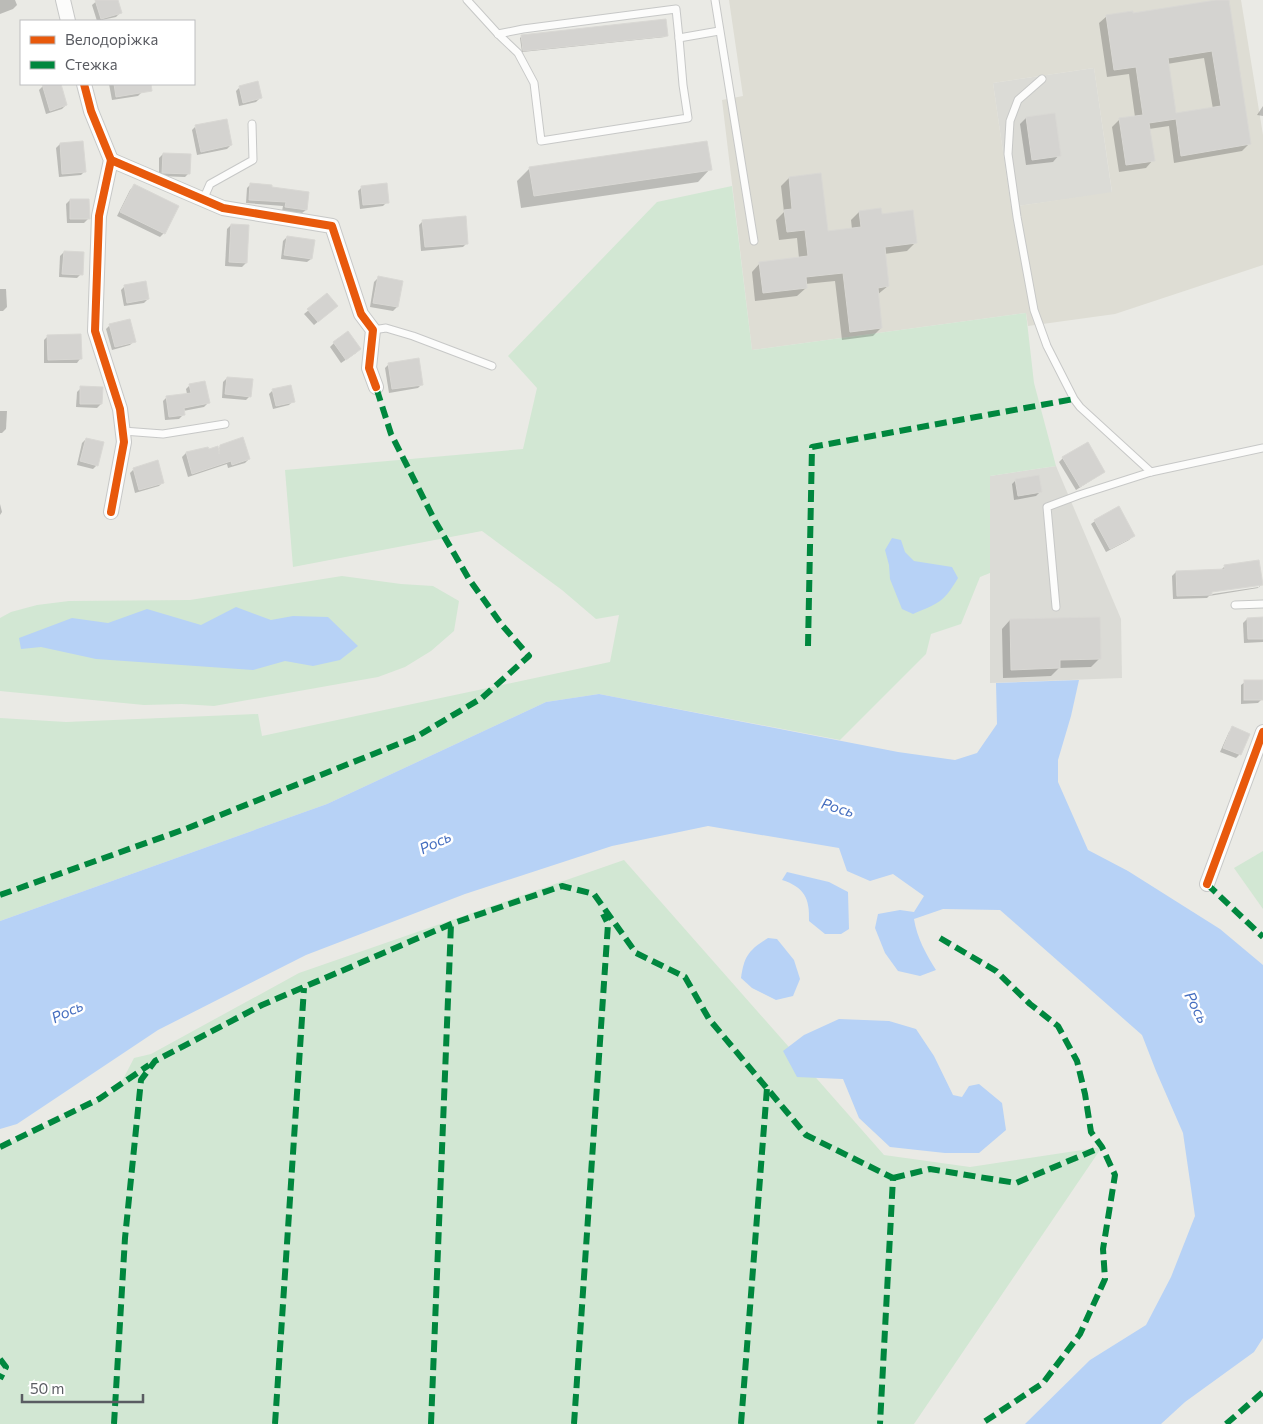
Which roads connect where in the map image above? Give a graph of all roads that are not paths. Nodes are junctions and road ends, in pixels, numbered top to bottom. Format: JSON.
{"nodes":[{"id":1,"x":63,"y":0,"type":"edge"},
{"id":2,"x":467,"y":0,"type":"edge"},
{"id":3,"x":715,"y":0,"type":"edge"},
{"id":4,"x":68,"y":20,"type":"edge"},
{"id":5,"x":719,"y":31,"type":"junction"},
{"id":6,"x":498,"y":34,"type":"junction"},
{"id":7,"x":679,"y":38,"type":"junction"},
{"id":8,"x":1042,"y":79,"type":"dead end"},
{"id":9,"x":84,"y":85,"type":"edge"},
{"id":10,"x":252,"y":124,"type":"dead end"},
{"id":11,"x":111,"y":160,"type":"junction"},
{"id":12,"x":203,"y":200,"type":"junction"},
{"id":13,"x":754,"y":241,"type":"dead end"},
{"id":14,"x":373,"y":330,"type":"junction"},
{"id":15,"x":492,"y":366,"type":"dead end"},
{"id":16,"x":376,"y":387,"type":"dead end"},
{"id":17,"x":225,"y":424,"type":"dead end"},
{"id":18,"x":123,"y":431,"type":"junction"},
{"id":19,"x":1263,"y":448,"type":"edge"},
{"id":20,"x":1151,"y":472,"type":"junction"},
{"id":21,"x":111,"y":512,"type":"dead end"},
{"id":22,"x":1235,"y":604,"type":"dead end"},
{"id":23,"x":1263,"y":604,"type":"edge"},
{"id":24,"x":1056,"y":607,"type":"dead end"},
{"id":25,"x":1263,"y":732,"type":"edge"},
{"id":26,"x":1207,"y":884,"type":"dead end"}],
"edges":[{"from":1,"to":4,"type":"street"},
{"from":2,"to":6,"type":"lane"},
{"from":3,"to":5,"type":"lane"},
{"from":5,"to":7,"type":"lane"},
{"from":5,"to":13,"type":"lane"},
{"from":6,"to":7,"type":"lane"},
{"from":6,"to":7,"type":"lane"},
{"from":8,"to":20,"type":"lane"},
{"from":9,"to":11,"type":"street"},
{"from":10,"to":12,"type":"lane"},
{"from":11,"to":12,"type":"street"},
{"from":11,"to":18,"type":"street"},
{"from":12,"to":14,"type":"street"},
{"from":14,"to":15,"type":"lane"},
{"from":14,"to":16,"type":"street"},
{"from":17,"to":18,"type":"lane"},
{"from":18,"to":21,"type":"street"},
{"from":19,"to":20,"type":"lane"},
{"from":20,"to":24,"type":"lane"},
{"from":22,"to":23,"type":"lane"},
{"from":25,"to":26,"type":"street"}]}
